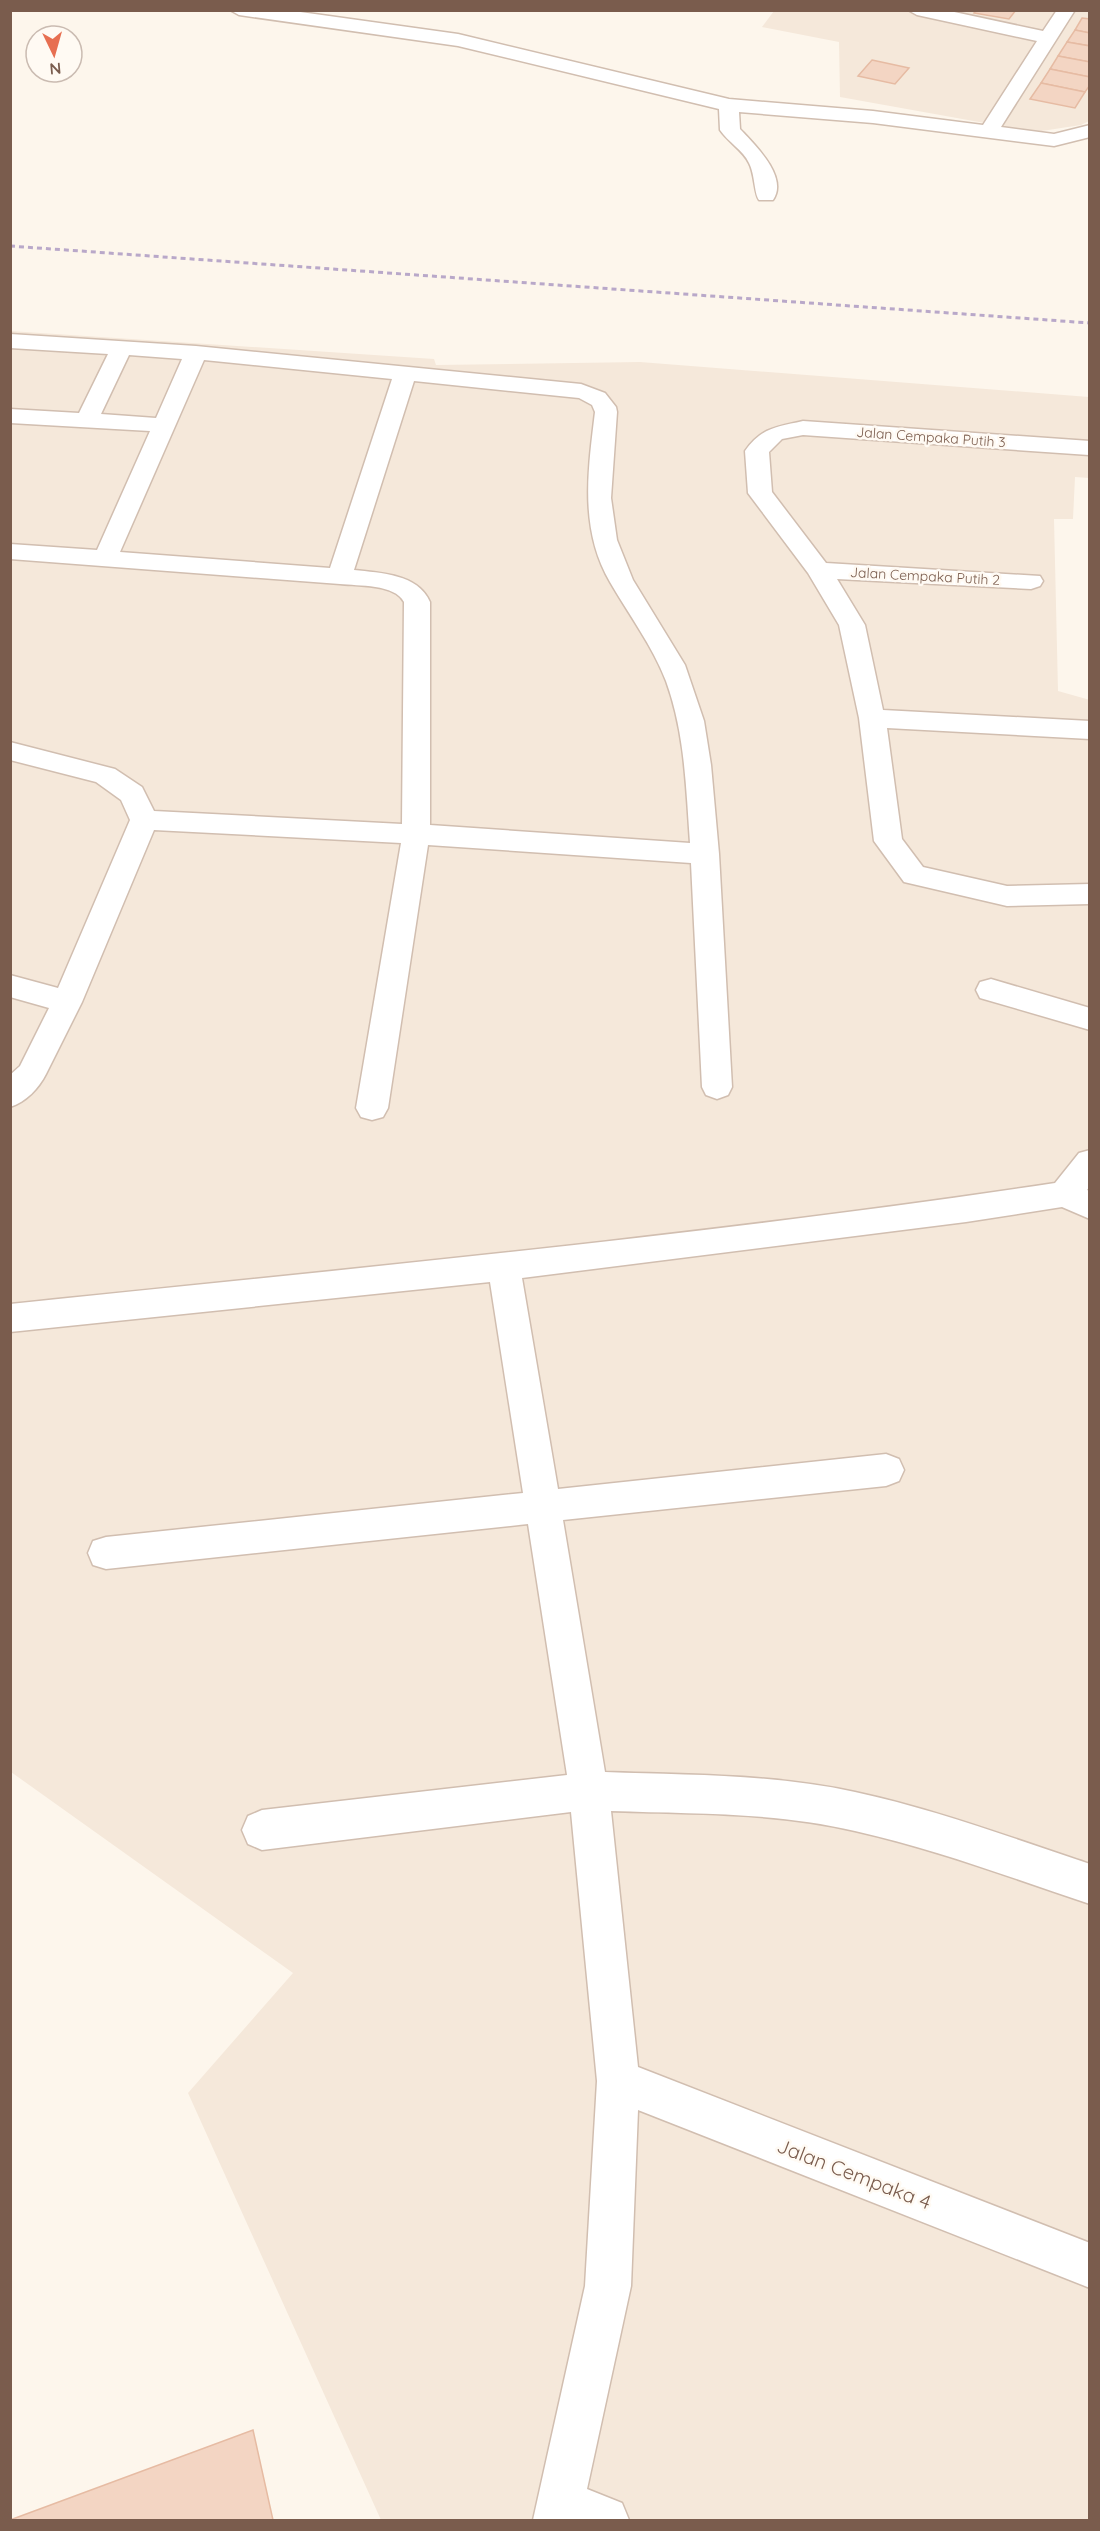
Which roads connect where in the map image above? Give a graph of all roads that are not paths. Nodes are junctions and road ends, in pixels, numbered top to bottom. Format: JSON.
{"nodes":[{"id":1,"x":239,"y":10,"type":"edge"},
{"id":2,"x":917,"y":10,"type":"edge"},
{"id":3,"x":1066,"y":10,"type":"edge"},
{"id":4,"x":1048,"y":38,"type":"junction"},
{"id":5,"x":908,"y":103,"type":"dead end"},
{"id":6,"x":729,"y":105,"type":"junction"},
{"id":7,"x":992,"y":126,"type":"junction"},
{"id":8,"x":1089,"y":131,"type":"edge"},
{"id":9,"x":766,"y":196,"type":"dead end"},
{"id":10,"x":10,"y":341,"type":"edge"},
{"id":11,"x":122,"y":347,"type":"junction"},
{"id":12,"x":196,"y":353,"type":"junction"},
{"id":13,"x":405,"y":373,"type":"junction"},
{"id":14,"x":10,"y":416,"type":"edge"},
{"id":15,"x":87,"y":420,"type":"junction"},
{"id":16,"x":164,"y":425,"type":"junction"},
{"id":17,"x":1089,"y":448,"type":"edge"},
{"id":18,"x":10,"y":551,"type":"edge"},
{"id":19,"x":105,"y":559,"type":"junction"},
{"id":20,"x":819,"y":570,"type":"junction"},
{"id":21,"x":340,"y":576,"type":"junction"},
{"id":22,"x":1031,"y":581,"type":"dead end"},
{"id":23,"x":872,"y":718,"type":"junction"},
{"id":24,"x":1089,"y":730,"type":"edge"},
{"id":25,"x":10,"y":751,"type":"edge"},
{"id":26,"x":144,"y":820,"type":"junction"},
{"id":27,"x":416,"y":834,"type":"junction"},
{"id":28,"x":705,"y":854,"type":"junction"},
{"id":29,"x":1089,"y":894,"type":"edge"},
{"id":30,"x":10,"y":986,"type":"edge"},
{"id":31,"x":991,"y":990,"type":"dead end"},
{"id":32,"x":67,"y":1002,"type":"junction"},
{"id":33,"x":1089,"y":1019,"type":"edge"},
{"id":34,"x":717,"y":1087,"type":"dead end"},
{"id":35,"x":10,"y":1095,"type":"edge"},
{"id":36,"x":372,"y":1108,"type":"dead end"},
{"id":37,"x":1089,"y":1162,"type":"edge"},
{"id":38,"x":1077,"y":1200,"type":"edge"},
{"id":39,"x":504,"y":1267,"type":"junction"},
{"id":40,"x":10,"y":1318,"type":"edge"},
{"id":41,"x":886,"y":1470,"type":"dead end"},
{"id":42,"x":543,"y":1505,"type":"junction"},
{"id":43,"x":106,"y":1553,"type":"dead end"},
{"id":44,"x":589,"y":1791,"type":"junction"},
{"id":45,"x":262,"y":1830,"type":"dead end"},
{"id":46,"x":1089,"y":1884,"type":"edge"},
{"id":47,"x":618,"y":2081,"type":"junction"},
{"id":48,"x":1089,"y":2266,"type":"edge"},
{"id":49,"x":559,"y":2512,"type":"edge"},
{"id":50,"x":605,"y":2520,"type":"edge"}],
"edges":[{"from":1,"to":6,"type":"street"},
{"from":2,"to":4,"type":"street"},
{"from":3,"to":4,"type":"street"},
{"from":4,"to":7,"type":"street"},
{"from":5,"to":7,"type":"street"},
{"from":6,"to":7,"type":"street"},
{"from":6,"to":9,"type":"street"},
{"from":7,"to":8,"type":"street"},
{"from":10,"to":11,"type":"street"},
{"from":11,"to":12,"type":"street"},
{"from":11,"to":15,"type":"street"},
{"from":12,"to":13,"type":"street"},
{"from":12,"to":16,"type":"street"},
{"from":13,"to":21,"type":"street"},
{"from":13,"to":28,"type":"street"},
{"from":14,"to":15,"type":"street"},
{"from":15,"to":16,"type":"street"},
{"from":16,"to":19,"type":"street"},
{"from":17,"to":20,"type":"street","name":"Jalan Cempaka Putih 3"},
{"from":18,"to":19,"type":"street"},
{"from":19,"to":21,"type":"street"},
{"from":20,"to":22,"type":"street","name":"Jalan Cempaka Putih 2"},
{"from":20,"to":23,"type":"street"},
{"from":21,"to":27,"type":"street"},
{"from":23,"to":24,"type":"street"},
{"from":23,"to":29,"type":"street"},
{"from":25,"to":26,"type":"street"},
{"from":26,"to":27,"type":"street"},
{"from":26,"to":32,"type":"street"},
{"from":27,"to":28,"type":"street"},
{"from":27,"to":36,"type":"street"},
{"from":28,"to":34,"type":"street"},
{"from":30,"to":32,"type":"street"},
{"from":31,"to":33,"type":"street"},
{"from":32,"to":35,"type":"street"},
{"from":37,"to":38,"type":"street"},
{"from":38,"to":39,"type":"street"},
{"from":39,"to":40,"type":"street"},
{"from":39,"to":42,"type":"street"},
{"from":41,"to":42,"type":"street"},
{"from":42,"to":43,"type":"street"},
{"from":42,"to":44,"type":"street"},
{"from":44,"to":45,"type":"street"},
{"from":44,"to":46,"type":"street"},
{"from":44,"to":47,"type":"street"},
{"from":47,"to":48,"type":"street","name":"Jalan Cempaka 4"},
{"from":47,"to":49,"type":"street"},
{"from":49,"to":50,"type":"street"}]}
